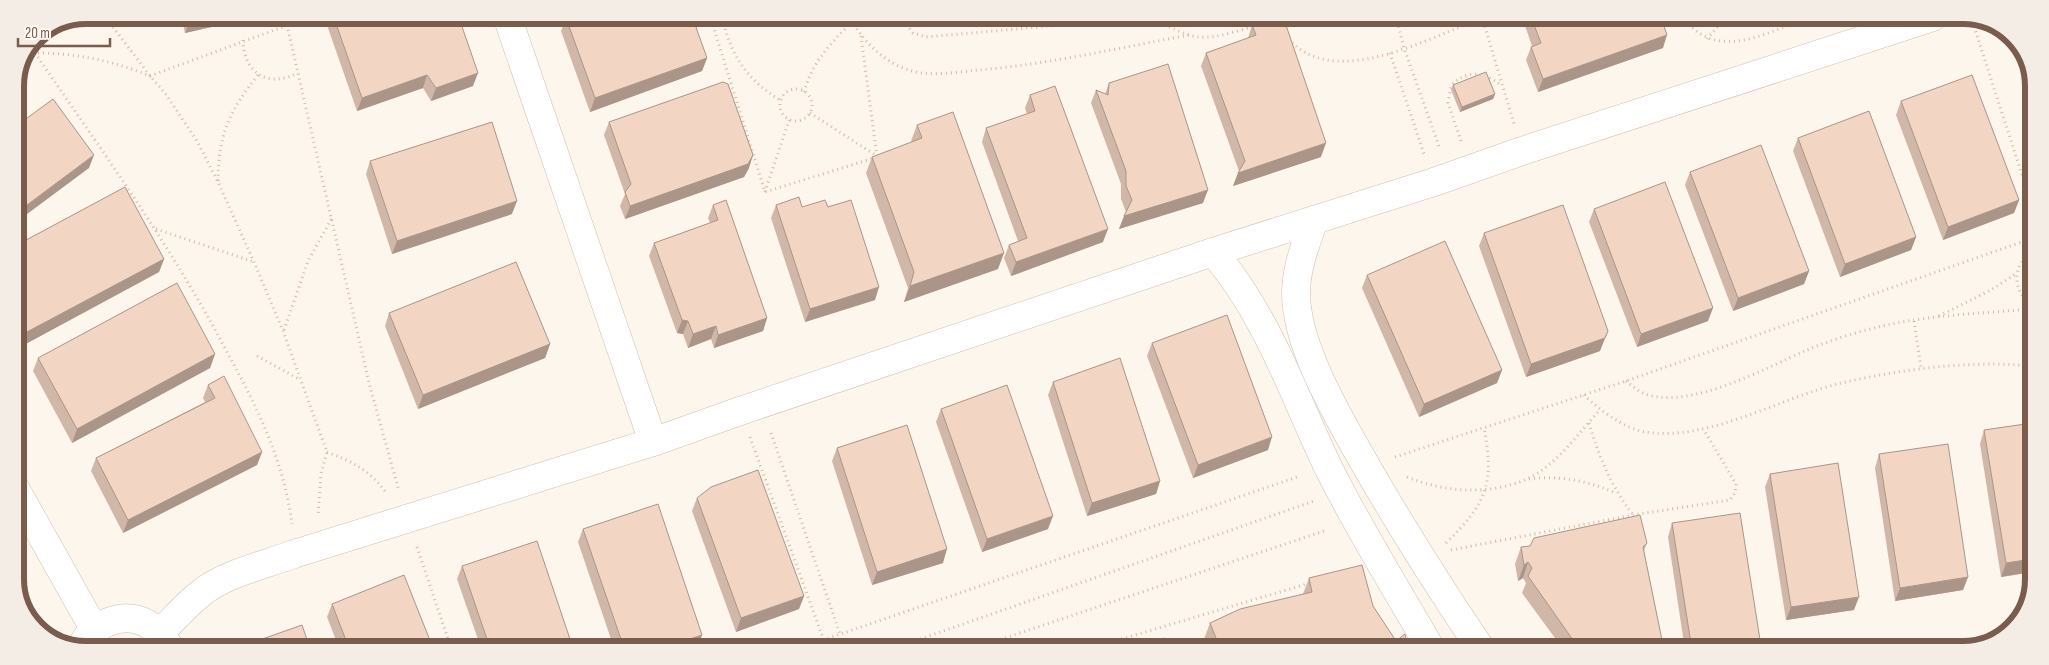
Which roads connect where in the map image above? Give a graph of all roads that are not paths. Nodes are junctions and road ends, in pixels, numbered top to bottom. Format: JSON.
{"nodes":[{"id":1,"x":511,"y":24,"type":"edge"},
{"id":2,"x":1912,"y":24,"type":"edge"},
{"id":3,"x":1314,"y":220,"type":"junction"},
{"id":4,"x":1212,"y":252,"type":"junction"},
{"id":5,"x":1297,"y":310,"type":"junction"},
{"id":6,"x":1260,"y":322,"type":"junction"},
{"id":7,"x":653,"y":442,"type":"junction"},
{"id":8,"x":24,"y":506,"type":"edge"},
{"id":9,"x":88,"y":638,"type":"edge"},
{"id":10,"x":165,"y":640,"type":"edge"},
{"id":11,"x":1426,"y":641,"type":"edge"},
{"id":12,"x":1473,"y":641,"type":"edge"}],
"edges":[{"from":1,"to":7,"type":"street"},
{"from":2,"to":3,"type":"street"},
{"from":3,"to":4,"type":"street"},
{"from":3,"to":5,"type":"street"},
{"from":4,"to":6,"type":"street"},
{"from":4,"to":7,"type":"street"},
{"from":5,"to":6,"type":"street"},
{"from":5,"to":12,"type":"street"},
{"from":6,"to":11,"type":"street"},
{"from":7,"to":10,"type":"street"},
{"from":8,"to":9,"type":"street"},
{"from":9,"to":10,"type":"street"}]}
